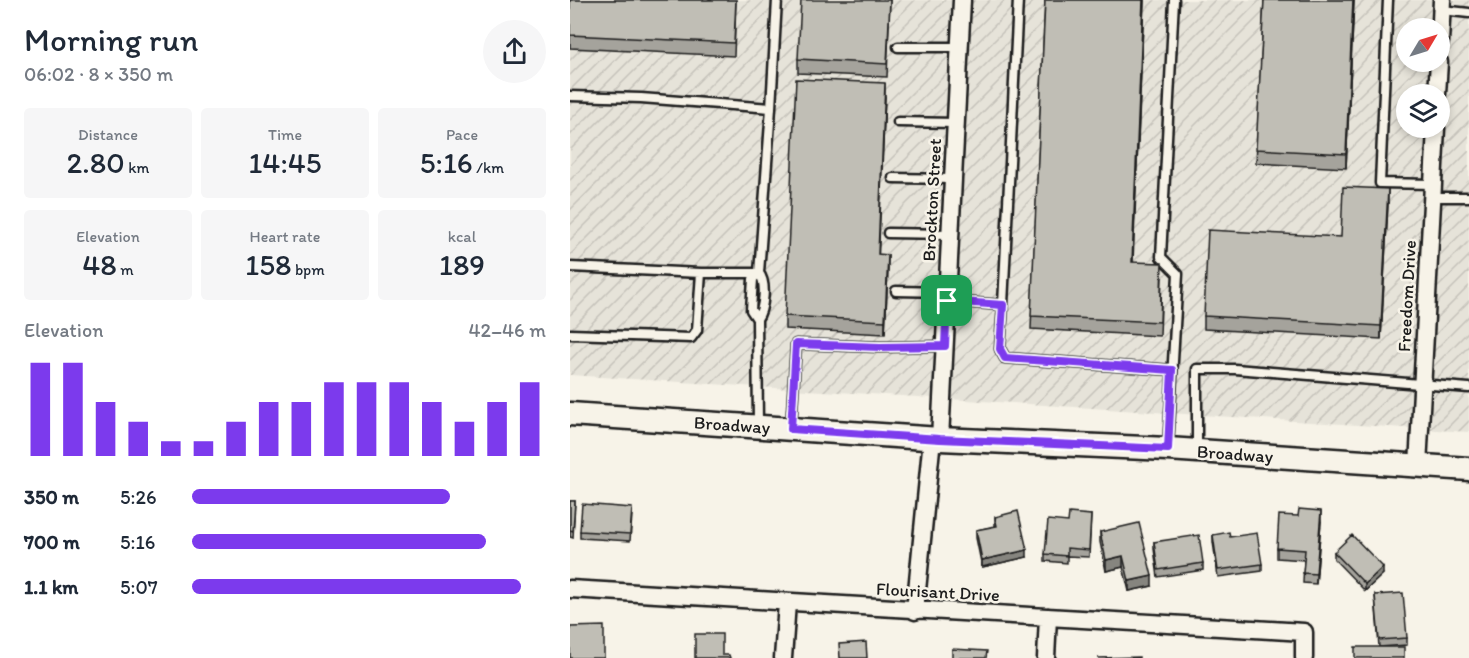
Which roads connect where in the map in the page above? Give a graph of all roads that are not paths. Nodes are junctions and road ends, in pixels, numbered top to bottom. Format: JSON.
{"nodes":[{"id":1,"x":777,"y":0,"type":"edge"},
{"id":2,"x":962,"y":0,"type":"edge"},
{"id":3,"x":1018,"y":0,"type":"edge"},
{"id":4,"x":1174,"y":0,"type":"edge"},
{"id":5,"x":1388,"y":0,"type":"edge"},
{"id":6,"x":1442,"y":5,"type":"edge"},
{"id":7,"x":1469,"y":13,"type":"edge"},
{"id":8,"x":898,"y":47,"type":"dead end"},
{"id":9,"x":960,"y":47,"type":"junction"},
{"id":10,"x":570,"y":96,"type":"edge"},
{"id":11,"x":771,"y":108,"type":"junction"},
{"id":12,"x":898,"y":122,"type":"dead end"},
{"id":13,"x":956,"y":123,"type":"junction"},
{"id":14,"x":1435,"y":138,"type":"edge"},
{"id":15,"x":892,"y":177,"type":"dead end"},
{"id":16,"x":953,"y":179,"type":"junction"},
{"id":17,"x":1432,"y":190,"type":"junction"},
{"id":18,"x":1469,"y":197,"type":"edge"},
{"id":19,"x":888,"y":232,"type":"dead end"},
{"id":20,"x":950,"y":234,"type":"junction"},
{"id":21,"x":570,"y":267,"type":"edge"},
{"id":22,"x":701,"y":273,"type":"junction"},
{"id":23,"x":759,"y":273,"type":"junction"},
{"id":24,"x":896,"y":291,"type":"dead end"},
{"id":25,"x":947,"y":297,"type":"junction"},
{"id":26,"x":1003,"y":305,"type":"junction"},
{"id":27,"x":570,"y":334,"type":"edge"},
{"id":28,"x":945,"y":346,"type":"junction"},
{"id":29,"x":1172,"y":370,"type":"junction"},
{"id":30,"x":1422,"y":385,"type":"junction"},
{"id":31,"x":1469,"y":388,"type":"edge"},
{"id":32,"x":570,"y":414,"type":"edge"},
{"id":33,"x":758,"y":426,"type":"junction"},
{"id":34,"x":791,"y":429,"type":"junction"},
{"id":35,"x":936,"y":438,"type":"junction"},
{"id":36,"x":1168,"y":449,"type":"junction"},
{"id":37,"x":1197,"y":451,"type":"junction"},
{"id":38,"x":1418,"y":466,"type":"junction"},
{"id":39,"x":1469,"y":469,"type":"edge"},
{"id":40,"x":570,"y":589,"type":"edge"},
{"id":41,"x":787,"y":603,"type":"junction"},
{"id":42,"x":915,"y":610,"type":"junction"},
{"id":43,"x":1048,"y":617,"type":"junction"},
{"id":44,"x":783,"y":658,"type":"edge"},
{"id":45,"x":1046,"y":658,"type":"edge"},
{"id":46,"x":1304,"y":658,"type":"edge"}],
"edges":[{"from":1,"to":11,"type":"lane"},
{"from":2,"to":9,"type":"street","name":"Brockton Street"},
{"from":3,"to":26,"type":"lane"},
{"from":4,"to":29,"type":"lane"},
{"from":5,"to":17,"type":"lane"},
{"from":6,"to":7,"type":"lane"},
{"from":8,"to":9,"type":"lane"},
{"from":9,"to":13,"type":"street","name":"Brockton Street"},
{"from":10,"to":11,"type":"lane"},
{"from":11,"to":23,"type":"lane"},
{"from":12,"to":13,"type":"lane"},
{"from":13,"to":16,"type":"street","name":"Brockton Street"},
{"from":14,"to":17,"type":"street","name":"Freedom Drive"},
{"from":15,"to":16,"type":"lane"},
{"from":16,"to":20,"type":"street","name":"Brockton Street"},
{"from":17,"to":18,"type":"lane"},
{"from":17,"to":30,"type":"street","name":"Freedom Drive"},
{"from":19,"to":20,"type":"lane"},
{"from":20,"to":25,"type":"street","name":"Brockton Street"},
{"from":21,"to":22,"type":"lane"},
{"from":22,"to":23,"type":"lane"},
{"from":22,"to":27,"type":"lane"},
{"from":23,"to":33,"type":"lane"},
{"from":24,"to":25,"type":"lane"},
{"from":25,"to":26,"type":"lane"},
{"from":25,"to":28,"type":"street","name":"Brockton Street"},
{"from":26,"to":29,"type":"lane"},
{"from":28,"to":34,"type":"lane"},
{"from":28,"to":35,"type":"street","name":"Brockton Street"},
{"from":29,"to":36,"type":"lane"},
{"from":30,"to":31,"type":"lane"},
{"from":30,"to":37,"type":"lane"},
{"from":30,"to":38,"type":"street","name":"Freedom Drive"},
{"from":32,"to":33,"type":"main road","name":"Broadway"},
{"from":33,"to":34,"type":"main road","name":"Broadway"},
{"from":34,"to":35,"type":"main road","name":"Broadway"},
{"from":35,"to":36,"type":"main road","name":"Broadway"},
{"from":35,"to":42,"type":"street","name":"Brockton Street"},
{"from":36,"to":37,"type":"main road","name":"Broadway"},
{"from":37,"to":38,"type":"main road","name":"Broadway"},
{"from":38,"to":39,"type":"main road","name":"Broadway"},
{"from":40,"to":41,"type":"street","name":"Flourisant Drive"},
{"from":41,"to":42,"type":"street","name":"Flourisant Drive"},
{"from":41,"to":44,"type":"street"},
{"from":42,"to":43,"type":"street","name":"Flourisant Drive"},
{"from":43,"to":45,"type":"street"},
{"from":43,"to":46,"type":"street","name":"Flourisant Drive"}]}
